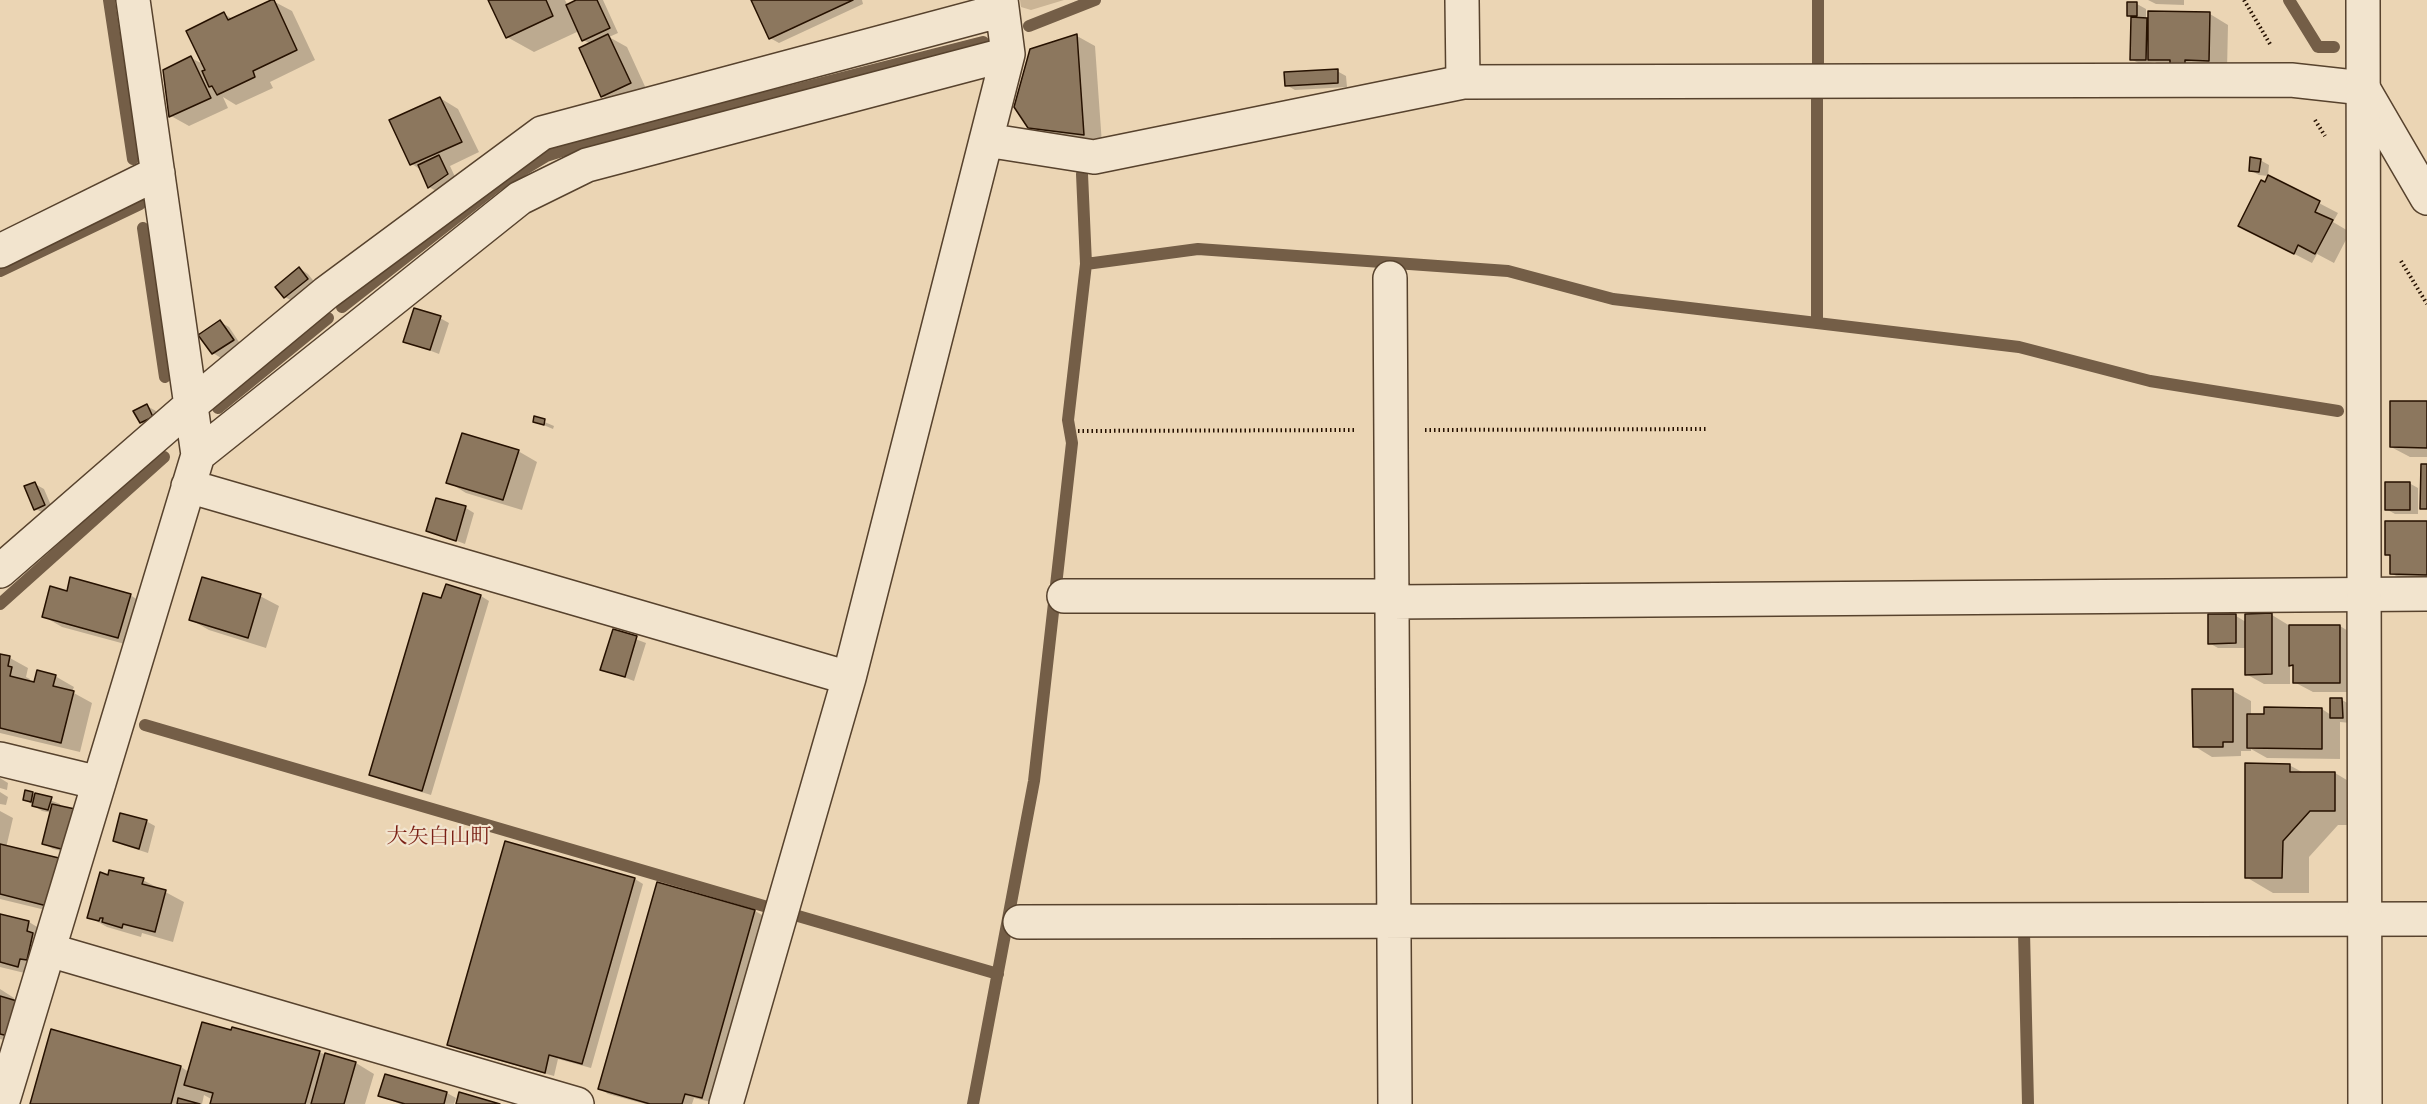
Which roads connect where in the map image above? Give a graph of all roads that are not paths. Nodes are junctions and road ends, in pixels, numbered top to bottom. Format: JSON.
{"nodes":[{"id":1,"x":133,"y":0,"type":"edge"},
{"id":2,"x":1462,"y":0,"type":"edge"},
{"id":3,"x":2363,"y":0,"type":"edge"},
{"id":4,"x":1001,"y":5,"type":"edge"},
{"id":5,"x":1008,"y":54,"type":"junction"},
{"id":6,"x":1463,"y":82,"type":"junction"},
{"id":7,"x":2363,"y":88,"type":"junction"},
{"id":8,"x":986,"y":140,"type":"junction"},
{"id":9,"x":158,"y":173,"type":"junction"},
{"id":10,"x":2427,"y":198,"type":"edge"},
{"id":11,"x":0,"y":251,"type":"edge"},
{"id":12,"x":1390,"y":278,"type":"dead end"},
{"id":13,"x":191,"y":405,"type":"junction"},
{"id":14,"x":198,"y":455,"type":"junction"},
{"id":15,"x":188,"y":486,"type":"junction"},
{"id":16,"x":0,"y":571,"type":"edge"},
{"id":17,"x":2364,"y":594,"type":"junction"},
{"id":18,"x":2427,"y":594,"type":"edge"},
{"id":19,"x":1064,"y":596,"type":"dead end"},
{"id":20,"x":1392,"y":599,"type":"junction"},
{"id":21,"x":849,"y":678,"type":"junction"},
{"id":22,"x":0,"y":759,"type":"edge"},
{"id":23,"x":99,"y":783,"type":"junction"},
{"id":24,"x":2364,"y":920,"type":"junction"},
{"id":25,"x":2427,"y":920,"type":"edge"},
{"id":26,"x":1394,"y":921,"type":"junction"},
{"id":27,"x":1020,"y":922,"type":"dead end"},
{"id":28,"x":48,"y":950,"type":"junction"},
{"id":29,"x":2,"y":1104,"type":"edge"},
{"id":30,"x":577,"y":1104,"type":"edge"},
{"id":31,"x":726,"y":1104,"type":"edge"},
{"id":32,"x":1395,"y":1104,"type":"edge"},
{"id":33,"x":2365,"y":1104,"type":"edge"}],
"edges":[{"from":1,"to":9,"type":"street"},
{"from":2,"to":6,"type":"street"},
{"from":3,"to":7,"type":"street"},
{"from":4,"to":5,"type":"street"},
{"from":4,"to":13,"type":"street"},
{"from":5,"to":8,"type":"street"},
{"from":5,"to":14,"type":"street"},
{"from":6,"to":7,"type":"street"},
{"from":6,"to":8,"type":"street"},
{"from":7,"to":10,"type":"street"},
{"from":7,"to":17,"type":"street"},
{"from":8,"to":21,"type":"street"},
{"from":9,"to":11,"type":"street"},
{"from":9,"to":13,"type":"street"},
{"from":12,"to":20,"type":"street"},
{"from":13,"to":14,"type":"street"},
{"from":13,"to":16,"type":"street"},
{"from":14,"to":15,"type":"street"},
{"from":15,"to":21,"type":"street"},
{"from":15,"to":23,"type":"street"},
{"from":17,"to":18,"type":"street"},
{"from":17,"to":20,"type":"street"},
{"from":17,"to":24,"type":"street"},
{"from":19,"to":20,"type":"street"},
{"from":20,"to":26,"type":"street"},
{"from":21,"to":31,"type":"street"},
{"from":22,"to":23,"type":"street"},
{"from":23,"to":28,"type":"street"},
{"from":24,"to":25,"type":"street"},
{"from":24,"to":26,"type":"street"},
{"from":24,"to":33,"type":"street"},
{"from":26,"to":27,"type":"street"},
{"from":26,"to":32,"type":"street"},
{"from":28,"to":29,"type":"street"},
{"from":28,"to":30,"type":"street"}]}
